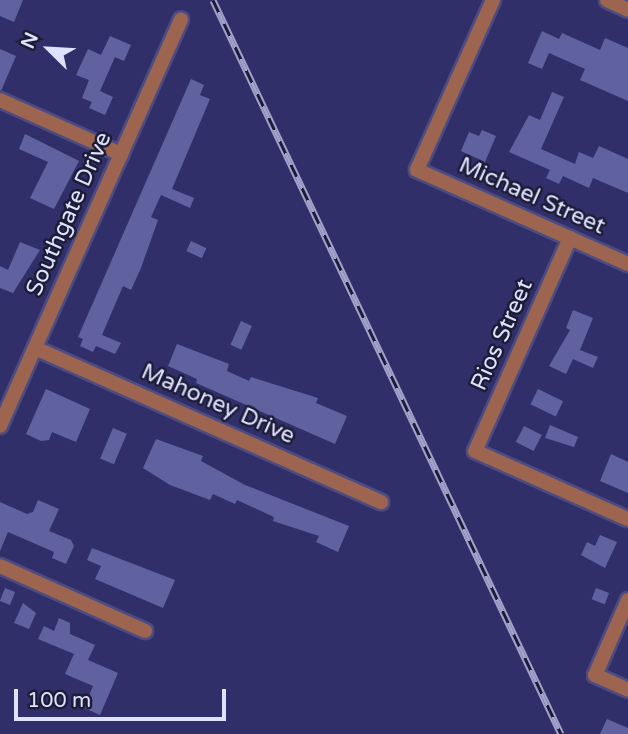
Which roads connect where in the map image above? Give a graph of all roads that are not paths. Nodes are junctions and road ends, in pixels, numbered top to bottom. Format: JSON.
{"nodes":[{"id":1,"x":493,"y":0,"type":"edge"},
{"id":2,"x":607,"y":0,"type":"edge"},
{"id":3,"x":628,"y":10,"type":"edge"},
{"id":4,"x":181,"y":20,"type":"dead end"},
{"id":5,"x":0,"y":100,"type":"edge"},
{"id":6,"x":121,"y":154,"type":"junction"},
{"id":7,"x":569,"y":238,"type":"junction"},
{"id":8,"x":628,"y":264,"type":"edge"},
{"id":9,"x":35,"y":348,"type":"junction"},
{"id":10,"x":0,"y":426,"type":"edge"},
{"id":11,"x":381,"y":502,"type":"dead end"},
{"id":12,"x":628,"y":519,"type":"edge"},
{"id":13,"x":0,"y":566,"type":"edge"},
{"id":14,"x":628,"y":600,"type":"edge"},
{"id":15,"x":145,"y":631,"type":"dead end"},
{"id":16,"x":628,"y":690,"type":"edge"}],
"edges":[{"from":1,"to":7,"type":"street","name":"Michael Street"},
{"from":2,"to":3,"type":"street"},
{"from":4,"to":6,"type":"street","name":"Southgate Drive"},
{"from":5,"to":6,"type":"street"},
{"from":6,"to":9,"type":"street","name":"Southgate Drive"},
{"from":7,"to":8,"type":"street","name":"Michael Street"},
{"from":7,"to":12,"type":"street","name":"Rios Street"},
{"from":9,"to":10,"type":"street","name":"Southgate Drive"},
{"from":9,"to":11,"type":"street","name":"Mahoney Drive"},
{"from":13,"to":15,"type":"street"},
{"from":14,"to":16,"type":"street"}]}
